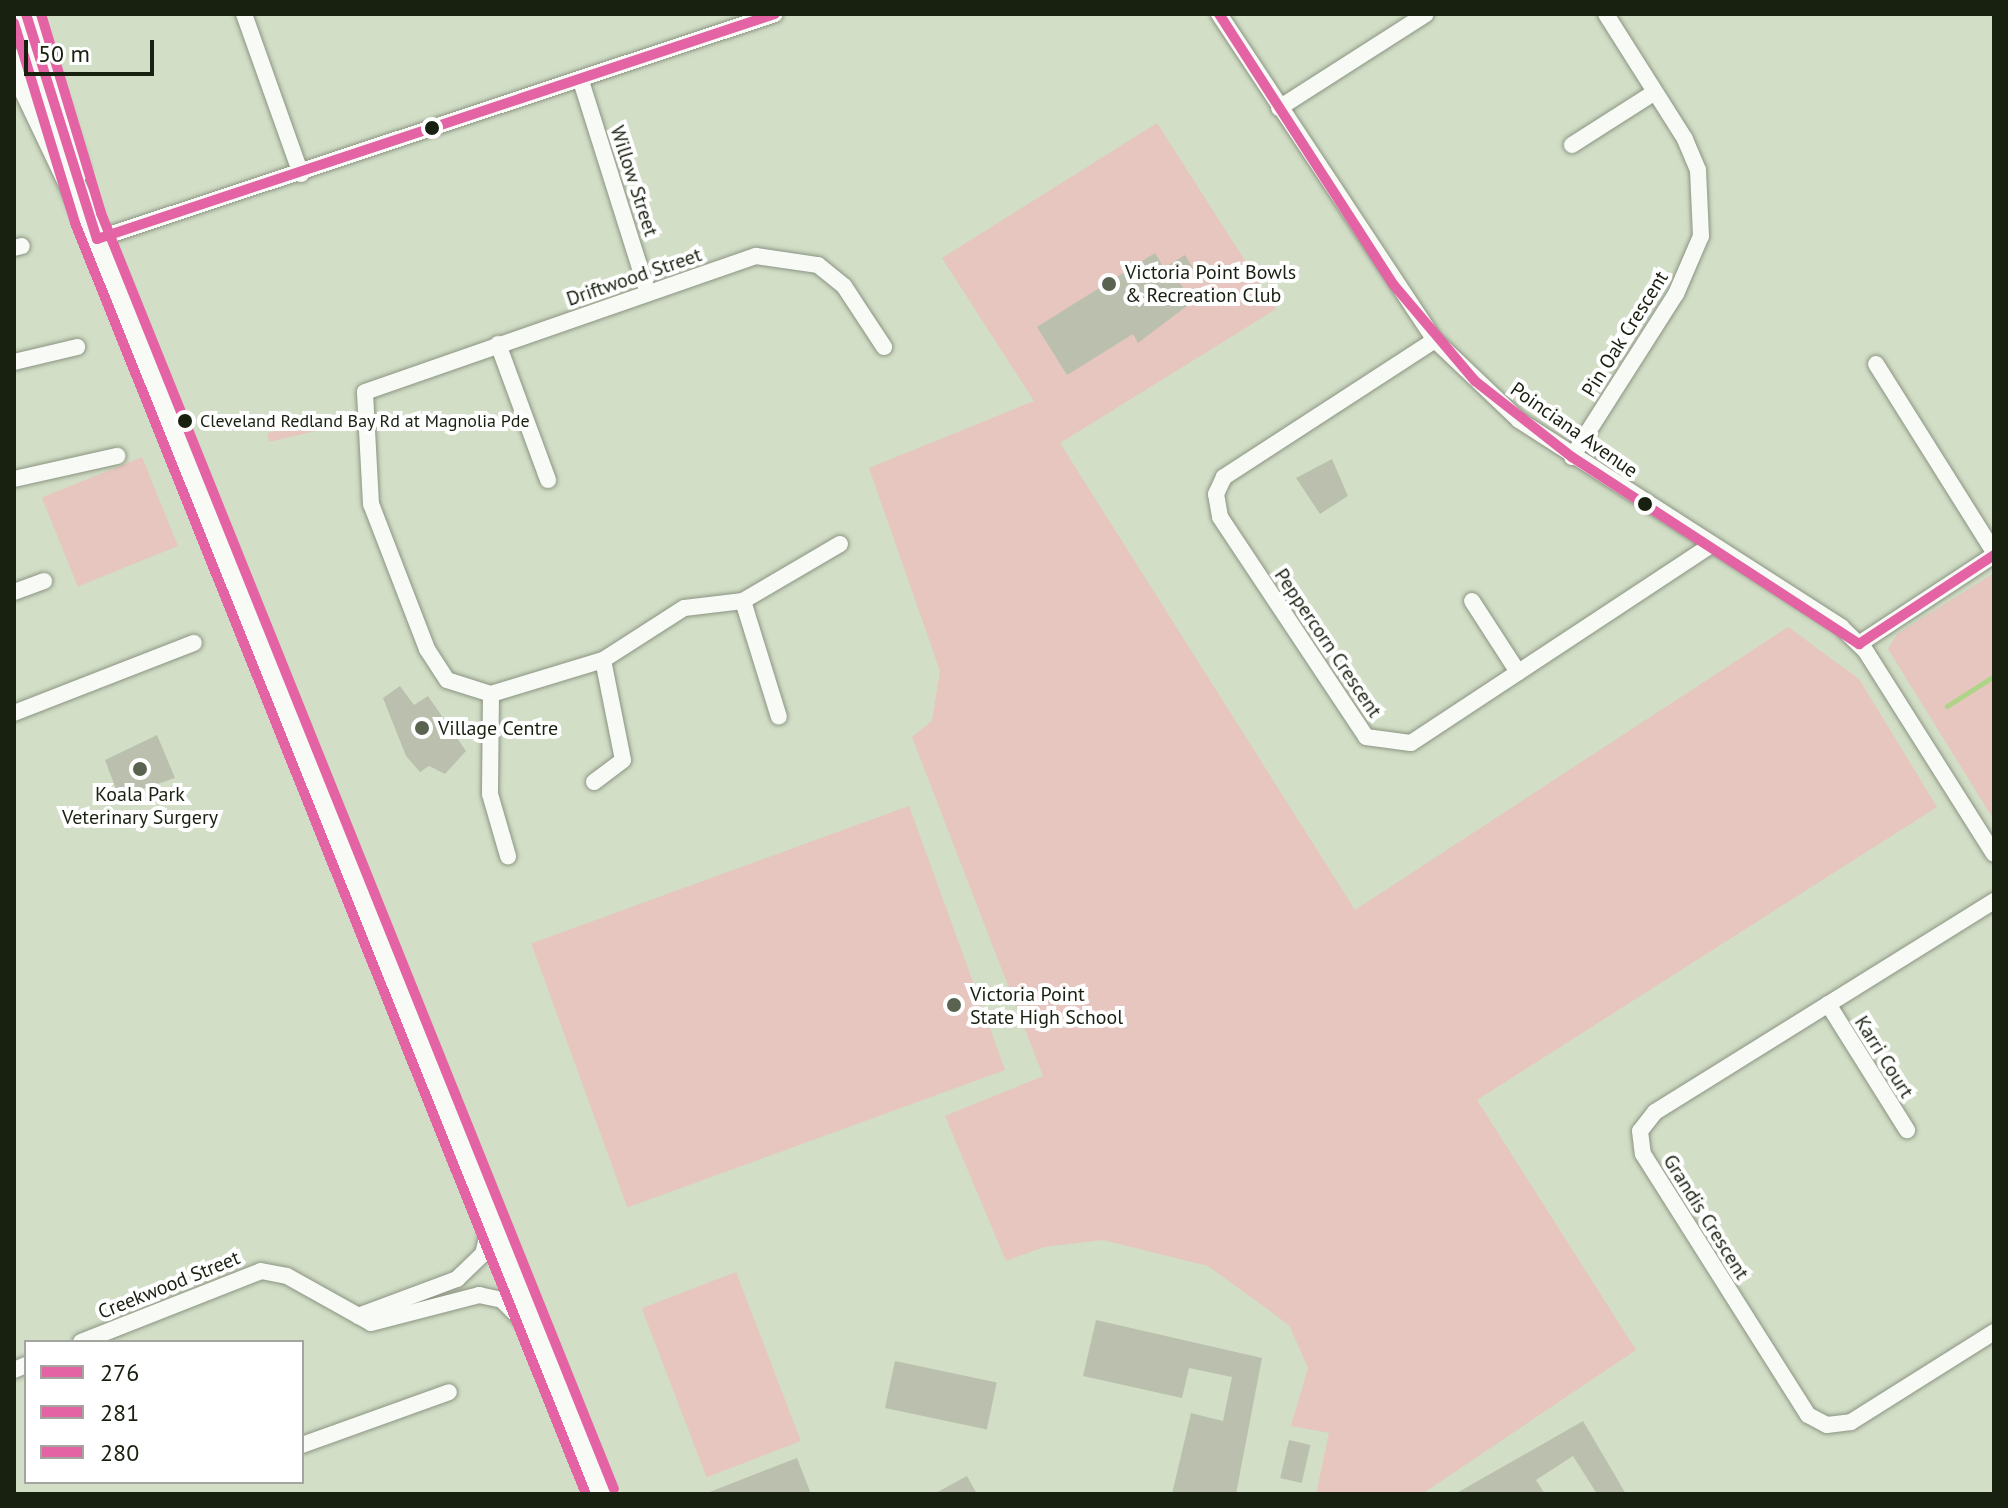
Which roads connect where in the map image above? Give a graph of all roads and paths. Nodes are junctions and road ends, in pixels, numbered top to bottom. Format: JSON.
{"nodes":[{"id":1,"x":26,"y":14,"type":"edge"},
{"id":2,"x":244,"y":14,"type":"edge"},
{"id":3,"x":775,"y":14,"type":"edge"},
{"id":4,"x":1219,"y":14,"type":"edge"},
{"id":5,"x":1426,"y":14,"type":"edge"},
{"id":6,"x":1606,"y":14,"type":"edge"},
{"id":7,"x":14,"y":62,"type":"edge"},
{"id":8,"x":581,"y":81,"type":"junction"},
{"id":9,"x":1655,"y":92,"type":"junction"},
{"id":10,"x":1279,"y":108,"type":"junction"},
{"id":11,"x":1572,"y":145,"type":"dead end"},
{"id":12,"x":301,"y":174,"type":"junction"},
{"id":13,"x":93,"y":228,"type":"junction"},
{"id":14,"x":648,"y":293,"type":"junction"},
{"id":15,"x":1435,"y":340,"type":"junction"},
{"id":16,"x":498,"y":344,"type":"junction"},
{"id":17,"x":77,"y":347,"type":"dead end"},
{"id":18,"x":884,"y":347,"type":"dead end"},
{"id":19,"x":14,"y":362,"type":"edge"},
{"id":20,"x":1876,"y":364,"type":"dead end"},
{"id":21,"x":117,"y":456,"type":"dead end"},
{"id":22,"x":1572,"y":457,"type":"junction"},
{"id":23,"x":14,"y":479,"type":"edge"},
{"id":24,"x":548,"y":480,"type":"dead end"},
{"id":25,"x":840,"y":544,"type":"dead end"},
{"id":26,"x":1711,"y":545,"type":"junction"},
{"id":27,"x":1994,"y":553,"type":"edge"},
{"id":28,"x":44,"y":581,"type":"dead end"},
{"id":29,"x":14,"y":592,"type":"edge"},
{"id":30,"x":743,"y":601,"type":"junction"},
{"id":31,"x":1472,"y":601,"type":"dead end"},
{"id":32,"x":194,"y":643,"type":"dead end"},
{"id":33,"x":1859,"y":644,"type":"junction"},
{"id":34,"x":603,"y":660,"type":"junction"},
{"id":35,"x":1518,"y":672,"type":"junction"},
{"id":36,"x":491,"y":694,"type":"junction"},
{"id":37,"x":14,"y":713,"type":"edge"},
{"id":38,"x":779,"y":717,"type":"dead end"},
{"id":39,"x":594,"y":782,"type":"dead end"},
{"id":40,"x":1994,"y":854,"type":"edge"},
{"id":41,"x":508,"y":856,"type":"dead end"},
{"id":42,"x":1994,"y":901,"type":"edge"},
{"id":43,"x":1828,"y":1004,"type":"junction"},
{"id":44,"x":1907,"y":1130,"type":"dead end"},
{"id":45,"x":491,"y":1218,"type":"junction"},
{"id":46,"x":358,"y":1316,"type":"junction"},
{"id":47,"x":1994,"y":1332,"type":"edge"},
{"id":48,"x":537,"y":1334,"type":"junction"},
{"id":49,"x":86,"y":1340,"type":"edge"},
{"id":50,"x":449,"y":1392,"type":"dead end"},
{"id":51,"x":304,"y":1444,"type":"edge"},
{"id":52,"x":601,"y":1494,"type":"edge"}],
"edges":[{"from":1,"to":13,"type":"highway"},
{"from":2,"to":12,"type":"street"},
{"from":3,"to":8,"type":"street"},
{"from":4,"to":10,"type":"street","name":"Poinciana Avenue"},
{"from":5,"to":10,"type":"street"},
{"from":6,"to":9,"type":"street","name":"Pin Oak Crescent"},
{"from":7,"to":13,"type":"highway"},
{"from":8,"to":12,"type":"street"},
{"from":8,"to":14,"type":"street","name":"Willow Street"},
{"from":9,"to":11,"type":"street"},
{"from":9,"to":22,"type":"street","name":"Pin Oak Crescent"},
{"from":10,"to":15,"type":"street","name":"Poinciana Avenue"},
{"from":12,"to":13,"type":"street"},
{"from":13,"to":45,"type":"highway"},
{"from":14,"to":16,"type":"street","name":"Driftwood Street"},
{"from":14,"to":18,"type":"street","name":"Driftwood Street"},
{"from":15,"to":22,"type":"street","name":"Poinciana Avenue"},
{"from":15,"to":35,"type":"street","name":"Peppercorn Crescent"},
{"from":16,"to":24,"type":"street"},
{"from":16,"to":36,"type":"street","name":"Driftwood Street"},
{"from":17,"to":19,"type":"street"},
{"from":20,"to":27,"type":"street"},
{"from":21,"to":23,"type":"street"},
{"from":22,"to":26,"type":"street","name":"Poinciana Avenue"},
{"from":25,"to":30,"type":"street"},
{"from":26,"to":33,"type":"street","name":"Poinciana Avenue"},
{"from":26,"to":35,"type":"street","name":"Peppercorn Crescent"},
{"from":27,"to":33,"type":"street"},
{"from":28,"to":29,"type":"street"},
{"from":30,"to":34,"type":"street"},
{"from":30,"to":38,"type":"street"},
{"from":31,"to":35,"type":"street"},
{"from":32,"to":37,"type":"street"},
{"from":33,"to":40,"type":"street","name":"Poinciana Avenue"},
{"from":34,"to":36,"type":"street"},
{"from":34,"to":39,"type":"street"},
{"from":36,"to":41,"type":"street"},
{"from":42,"to":43,"type":"street","name":"Grandis Crescent"},
{"from":43,"to":44,"type":"street","name":"Karri Court"},
{"from":43,"to":47,"type":"street","name":"Grandis Crescent"},
{"from":45,"to":46,"type":"street"},
{"from":45,"to":48,"type":"highway"},
{"from":46,"to":48,"type":"street","name":"Creekwood Street"},
{"from":46,"to":49,"type":"street","name":"Creekwood Street"},
{"from":48,"to":52,"type":"highway"},
{"from":50,"to":51,"type":"street"}]}
